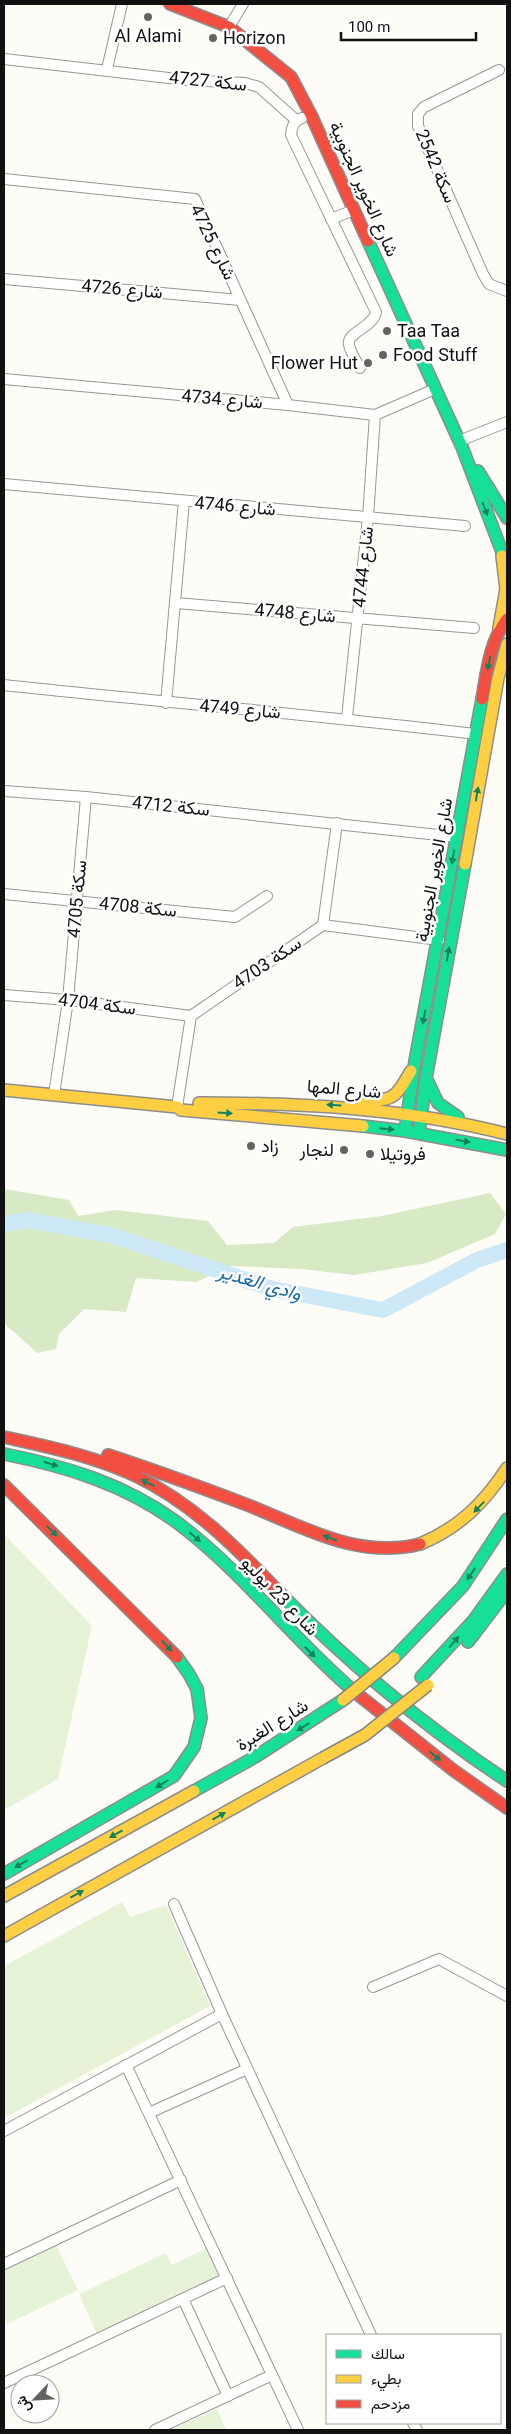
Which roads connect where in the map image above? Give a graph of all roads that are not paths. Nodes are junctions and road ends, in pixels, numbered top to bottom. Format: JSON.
{"nodes":[{"id":1,"x":122,"y":4,"type":"edge"},
{"id":2,"x":170,"y":4,"type":"edge"},
{"id":3,"x":243,"y":4,"type":"edge"},
{"id":4,"x":229,"y":27,"type":"junction"},
{"id":5,"x":4,"y":58,"type":"edge"},
{"id":6,"x":108,"y":69,"type":"junction"},
{"id":7,"x":499,"y":70,"type":"dead end"},
{"id":8,"x":311,"y":115,"type":"junction"},
{"id":9,"x":296,"y":120,"type":"junction"},
{"id":10,"x":4,"y":179,"type":"edge"},
{"id":11,"x":354,"y":210,"type":"junction"},
{"id":12,"x":331,"y":219,"type":"junction"},
{"id":13,"x":4,"y":279,"type":"edge"},
{"id":14,"x":507,"y":291,"type":"edge"},
{"id":15,"x":240,"y":300,"type":"junction"},
{"id":16,"x":360,"y":368,"type":"dead end"},
{"id":17,"x":4,"y":379,"type":"edge"},
{"id":18,"x":435,"y":389,"type":"junction"},
{"id":19,"x":288,"y":405,"type":"junction"},
{"id":20,"x":375,"y":415,"type":"junction"},
{"id":21,"x":507,"y":422,"type":"edge"},
{"id":22,"x":460,"y":444,"type":"junction"},
{"id":23,"x":4,"y":484,"type":"edge"},
{"id":24,"x":485,"y":485,"type":"junction"},
{"id":25,"x":184,"y":501,"type":"junction"},
{"id":26,"x":368,"y":517,"type":"junction"},
{"id":27,"x":507,"y":518,"type":"edge"},
{"id":28,"x":465,"y":526,"type":"dead end"},
{"id":29,"x":507,"y":528,"type":"edge"},
{"id":30,"x":500,"y":548,"type":"junction"},
{"id":31,"x":507,"y":565,"type":"edge"},
{"id":32,"x":176,"y":603,"type":"junction"},
{"id":33,"x":357,"y":618,"type":"junction"},
{"id":34,"x":507,"y":619,"type":"edge"},
{"id":35,"x":474,"y":628,"type":"dead end"},
{"id":36,"x":498,"y":630,"type":"junction"},
{"id":37,"x":507,"y":644,"type":"edge"},
{"id":38,"x":507,"y":661,"type":"edge"},
{"id":39,"x":498,"y":678,"type":"junction"},
{"id":40,"x":4,"y":684,"type":"edge"},
{"id":41,"x":166,"y":703,"type":"junction"},
{"id":42,"x":347,"y":718,"type":"junction"},
{"id":43,"x":476,"y":734,"type":"junction"},
{"id":44,"x":4,"y":791,"type":"edge"},
{"id":45,"x":86,"y":797,"type":"junction"},
{"id":46,"x":337,"y":823,"type":"junction"},
{"id":47,"x":457,"y":837,"type":"junction"},
{"id":48,"x":4,"y":894,"type":"edge"},
{"id":49,"x":267,"y":896,"type":"dead end"},
{"id":50,"x":77,"y":900,"type":"junction"},
{"id":51,"x":323,"y":925,"type":"junction"},
{"id":52,"x":439,"y":940,"type":"junction"},
{"id":53,"x":4,"y":995,"type":"edge"},
{"id":54,"x":68,"y":1000,"type":"junction"},
{"id":55,"x":191,"y":1016,"type":"junction"},
{"id":56,"x":415,"y":1061,"type":"junction"},
{"id":57,"x":426,"y":1078,"type":"junction"},
{"id":58,"x":4,"y":1090,"type":"edge"},
{"id":59,"x":54,"y":1095,"type":"junction"},
{"id":60,"x":177,"y":1107,"type":"junction"},
{"id":61,"x":353,"y":1107,"type":"junction"},
{"id":62,"x":408,"y":1114,"type":"junction"},
{"id":63,"x":422,"y":1116,"type":"junction"},
{"id":64,"x":470,"y":1123,"type":"junction"},
{"id":65,"x":405,"y":1131,"type":"junction"},
{"id":66,"x":419,"y":1133,"type":"junction"},
{"id":67,"x":507,"y":1134,"type":"edge"},
{"id":68,"x":507,"y":1150,"type":"edge"},
{"id":69,"x":4,"y":1430,"type":"edge"},
{"id":70,"x":4,"y":1437,"type":"edge"},
{"id":71,"x":4,"y":1454,"type":"edge"},
{"id":72,"x":507,"y":1468,"type":"edge"},
{"id":73,"x":4,"y":1485,"type":"edge"},
{"id":74,"x":507,"y":1519,"type":"edge"},
{"id":75,"x":507,"y":1574,"type":"edge"},
{"id":76,"x":507,"y":1591,"type":"edge"},
{"id":77,"x":424,"y":1681,"type":"junction"},
{"id":78,"x":507,"y":1781,"type":"edge"},
{"id":79,"x":507,"y":1808,"type":"edge"},
{"id":80,"x":4,"y":1874,"type":"edge"},
{"id":81,"x":4,"y":1896,"type":"edge"},
{"id":82,"x":174,"y":1904,"type":"dead end"},
{"id":83,"x":4,"y":1936,"type":"edge"},
{"id":84,"x":373,"y":1987,"type":"dead end"},
{"id":85,"x":507,"y":1996,"type":"edge"},
{"id":86,"x":222,"y":2014,"type":"junction"},
{"id":87,"x":126,"y":2065,"type":"junction"},
{"id":88,"x":247,"y":2068,"type":"junction"},
{"id":89,"x":149,"y":2114,"type":"junction"},
{"id":90,"x":4,"y":2131,"type":"edge"},
{"id":91,"x":180,"y":2180,"type":"junction"},
{"id":92,"x":4,"y":2264,"type":"edge"},
{"id":93,"x":227,"y":2278,"type":"junction"},
{"id":94,"x":183,"y":2299,"type":"junction"},
{"id":95,"x":371,"y":2334,"type":"edge"},
{"id":96,"x":272,"y":2375,"type":"junction"},
{"id":97,"x":4,"y":2383,"type":"edge"},
{"id":98,"x":228,"y":2396,"type":"junction"},
{"id":99,"x":155,"y":2430,"type":"edge"},
{"id":100,"x":298,"y":2430,"type":"edge"}],
"edges":[{"from":1,"to":6,"type":"street"},
{"from":2,"to":4,"type":"main road","name":"شارع الخوير الجنوبية"},
{"from":3,"to":4,"type":"street"},
{"from":4,"to":8,"type":"main road","name":"شارع الخوير الجنوبية"},
{"from":5,"to":6,"type":"street","name":"سكة 4727"},
{"from":6,"to":9,"type":"street","name":"سكة 4727"},
{"from":7,"to":14,"type":"street","name":"سكة 2542"},
{"from":8,"to":9,"type":"street"},
{"from":8,"to":11,"type":"main road","name":"شارع الخوير الجنوبية"},
{"from":9,"to":12,"type":"street"},
{"from":10,"to":15,"type":"street","name":"4725 شارع"},
{"from":11,"to":12,"type":"street"},
{"from":11,"to":18,"type":"main road","name":"شارع الخوير الجنوبية"},
{"from":12,"to":16,"type":"street"},
{"from":13,"to":15,"type":"street","name":"4726 شارع"},
{"from":15,"to":19,"type":"street","name":"4725 شارع"},
{"from":17,"to":19,"type":"street","name":"4734 شارع"},
{"from":18,"to":20,"type":"street","name":"4734 شارع"},
{"from":18,"to":22,"type":"main road","name":"شارع الخوير الجنوبية"},
{"from":19,"to":20,"type":"street","name":"4734 شارع"},
{"from":20,"to":26,"type":"street","name":"4744 شارع"},
{"from":21,"to":22,"type":"street"},
{"from":22,"to":24,"type":"main road","name":"شارع الخوير الجنوبية"},
{"from":22,"to":30,"type":"main road","name":"شارع الخوير الجنوبية","one_way":true},
{"from":23,"to":25,"type":"street","name":"4746 شارع"},
{"from":24,"to":27,"type":"main road","name":"شارع الخوير الجنوبية"},
{"from":24,"to":29,"type":"main road"},
{"from":25,"to":26,"type":"street","name":"4746 شارع"},
{"from":25,"to":32,"type":"street"},
{"from":26,"to":28,"type":"street","name":"4746 شارع"},
{"from":26,"to":33,"type":"street","name":"4744 شارع"},
{"from":30,"to":31,"type":"main road","name":"شارع الخوير الجنوبية"},
{"from":30,"to":36,"type":"main road"},
{"from":32,"to":33,"type":"street","name":"4748 شارع"},
{"from":32,"to":41,"type":"street"},
{"from":33,"to":35,"type":"street","name":"4748 شارع"},
{"from":33,"to":42,"type":"street","name":"4744 شارع"},
{"from":34,"to":36,"type":"main road","name":"شارع الخوير الجنوبية"},
{"from":36,"to":43,"type":"main road","name":"شارع الخوير الجنوبية","one_way":true},
{"from":37,"to":39,"type":"main road","name":"شارع الخوير الجنوبية"},
{"from":38,"to":39,"type":"main road"},
{"from":57,"to":39,"type":"main road","name":"شارع الخوير الجنوبية","one_way":true},
{"from":40,"to":41,"type":"street","name":"4749 شارع"},
{"from":41,"to":42,"type":"street","name":"4749 شارع"},
{"from":42,"to":43,"type":"street","name":"4749 شارع"},
{"from":43,"to":47,"type":"main road","name":"شارع الخوير الجنوبية"},
{"from":44,"to":45,"type":"street","name":"سكة 4712"},
{"from":45,"to":46,"type":"street","name":"سكة 4712"},
{"from":45,"to":50,"type":"street","name":"4705 سكة"},
{"from":46,"to":47,"type":"street","name":"سكة 4712"},
{"from":46,"to":51,"type":"street"},
{"from":47,"to":52,"type":"main road","name":"شارع الخوير الجنوبية","one_way":true},
{"from":48,"to":50,"type":"street","name":"سكة 4708"},
{"from":49,"to":50,"type":"street","name":"سكة 4708"},
{"from":50,"to":54,"type":"street","name":"4705 سكة"},
{"from":51,"to":52,"type":"street"},
{"from":51,"to":55,"type":"street","name":"4703 سكة"},
{"from":52,"to":56,"type":"main road","name":"شارع الخوير الجنوبية","one_way":true},
{"from":53,"to":54,"type":"street","name":"سكة 4704"},
{"from":54,"to":55,"type":"street","name":"سكة 4704"},
{"from":54,"to":59,"type":"street","name":"4705 سكة"},
{"from":55,"to":60,"type":"street"},
{"from":56,"to":61,"type":"main road"},
{"from":56,"to":62,"type":"main road","name":"شارع الخوير الجنوبية"},
{"from":57,"to":63,"type":"main road","name":"شارع الخوير الجنوبية"},
{"from":57,"to":64,"type":"main road"},
{"from":58,"to":59,"type":"main road","name":"شارع المها"},
{"from":59,"to":60,"type":"main road","name":"شارع المها"},
{"from":61,"to":60,"type":"main road","name":"شارع المها","one_way":true},
{"from":60,"to":65,"type":"main road","name":"شارع المها","one_way":true},
{"from":61,"to":62,"type":"main road","name":"شارع المها"},
{"from":62,"to":63,"type":"main road","name":"شارع المها"},
{"from":62,"to":65,"type":"main road","name":"شارع الخوير الجنوبية"},
{"from":63,"to":64,"type":"main road","name":"شارع المها"},
{"from":63,"to":66,"type":"main road","name":"شارع الخوير الجنوبية"},
{"from":64,"to":67,"type":"main road","name":"شارع المها"},
{"from":65,"to":66,"type":"main road","name":"شارع المها"},
{"from":66,"to":68,"type":"main road","name":"شارع المها","one_way":true},
{"from":72,"to":69,"type":"main road","one_way":true},
{"from":78,"to":70,"type":"main road","name":"شارع 23 يوليو","one_way":true},
{"from":71,"to":79,"type":"main road","name":"شارع 23 يوليو","one_way":true},
{"from":73,"to":80,"type":"main road","one_way":true},
{"from":74,"to":81,"type":"main road","name":"شارع الغبرة","one_way":true,"bridge":true},
{"from":77,"to":75,"type":"main road","one_way":true},
{"from":76,"to":77,"type":"main road"},
{"from":83,"to":77,"type":"main road","one_way":true,"bridge":true},
{"from":82,"to":86,"type":"street"},
{"from":84,"to":85,"type":"street"},
{"from":86,"to":87,"type":"street"},
{"from":86,"to":88,"type":"street"},
{"from":87,"to":89,"type":"street"},
{"from":87,"to":90,"type":"street"},
{"from":88,"to":89,"type":"street"},
{"from":88,"to":95,"type":"street"},
{"from":89,"to":91,"type":"street"},
{"from":91,"to":92,"type":"street"},
{"from":91,"to":93,"type":"street"},
{"from":93,"to":94,"type":"street"},
{"from":93,"to":96,"type":"street"},
{"from":94,"to":97,"type":"street"},
{"from":94,"to":98,"type":"street"},
{"from":96,"to":98,"type":"street"},
{"from":96,"to":100,"type":"street"},
{"from":98,"to":99,"type":"street"}]}
